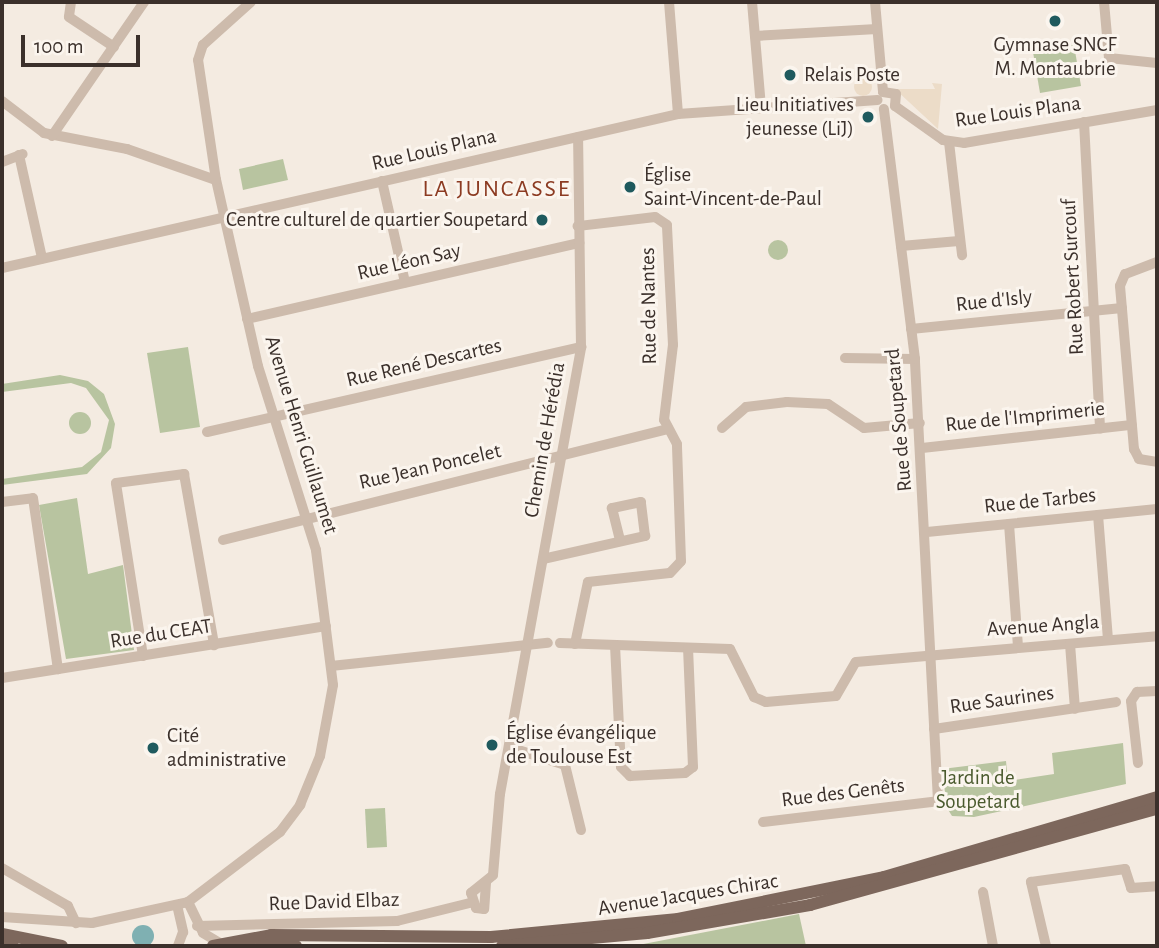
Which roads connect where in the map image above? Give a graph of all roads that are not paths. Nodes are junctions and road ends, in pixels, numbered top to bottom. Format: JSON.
{"nodes":[{"id":1,"x":71,"y":2,"type":"edge"},
{"id":2,"x":144,"y":2,"type":"edge"},
{"id":3,"x":251,"y":2,"type":"edge"},
{"id":4,"x":669,"y":2,"type":"edge"},
{"id":5,"x":752,"y":2,"type":"edge"},
{"id":6,"x":875,"y":2,"type":"edge"},
{"id":7,"x":1104,"y":2,"type":"edge"},
{"id":8,"x":877,"y":29,"type":"junction"},
{"id":9,"x":755,"y":36,"type":"junction"},
{"id":10,"x":114,"y":47,"type":"junction"},
{"id":11,"x":1157,"y":63,"type":"edge"},
{"id":12,"x":882,"y":100,"type":"junction"},
{"id":13,"x":2,"y":101,"type":"edge"},
{"id":14,"x":895,"y":106,"type":"junction"},
{"id":15,"x":761,"y":107,"type":"junction"},
{"id":16,"x":1157,"y":110,"type":"edge"},
{"id":17,"x":678,"y":114,"type":"junction"},
{"id":18,"x":1084,"y":122,"type":"junction"},
{"id":19,"x":52,"y":136,"type":"junction"},
{"id":20,"x":578,"y":137,"type":"junction"},
{"id":21,"x":948,"y":142,"type":"junction"},
{"id":22,"x":2,"y":162,"type":"edge"},
{"id":23,"x":216,"y":180,"type":"junction"},
{"id":24,"x":382,"y":181,"type":"junction"},
{"id":25,"x":224,"y":217,"type":"junction"},
{"id":26,"x":578,"y":226,"type":"junction"},
{"id":27,"x":960,"y":241,"type":"junction"},
{"id":28,"x":579,"y":243,"type":"junction"},
{"id":29,"x":901,"y":246,"type":"junction"},
{"id":30,"x":962,"y":255,"type":"dead end"},
{"id":31,"x":42,"y":258,"type":"junction"},
{"id":32,"x":1157,"y":262,"type":"edge"},
{"id":33,"x":2,"y":268,"type":"edge"},
{"id":34,"x":405,"y":282,"type":"junction"},
{"id":35,"x":1122,"y":308,"type":"junction"},
{"id":36,"x":1093,"y":310,"type":"junction"},
{"id":37,"x":247,"y":319,"type":"junction"},
{"id":38,"x":911,"y":329,"type":"junction"},
{"id":39,"x":581,"y":347,"type":"junction"},
{"id":40,"x":845,"y":358,"type":"dead end"},
{"id":41,"x":915,"y":359,"type":"junction"},
{"id":42,"x":276,"y":416,"type":"junction"},
{"id":43,"x":920,"y":423,"type":"junction"},
{"id":44,"x":1132,"y":425,"type":"junction"},
{"id":45,"x":722,"y":428,"type":"dead end"},
{"id":46,"x":667,"y":429,"type":"junction"},
{"id":47,"x":1100,"y":429,"type":"junction"},
{"id":48,"x":207,"y":432,"type":"dead end"},
{"id":49,"x":922,"y":448,"type":"junction"},
{"id":50,"x":561,"y":457,"type":"junction"},
{"id":51,"x":1157,"y":462,"type":"edge"},
{"id":52,"x":2,"y":502,"type":"edge"},
{"id":53,"x":1157,"y":509,"type":"edge"},
{"id":54,"x":1098,"y":515,"type":"junction"},
{"id":55,"x":308,"y":516,"type":"junction"},
{"id":56,"x":1009,"y":524,"type":"junction"},
{"id":57,"x":927,"y":532,"type":"junction"},
{"id":58,"x":223,"y":540,"type":"dead end"},
{"id":59,"x":620,"y":541,"type":"junction"},
{"id":60,"x":543,"y":559,"type":"junction"},
{"id":61,"x":326,"y":626,"type":"junction"},
{"id":62,"x":1157,"y":636,"type":"edge"},
{"id":63,"x":1108,"y":640,"type":"junction"},
{"id":64,"x":527,"y":642,"type":"junction"},
{"id":65,"x":548,"y":643,"type":"dead end"},
{"id":66,"x":560,"y":643,"type":"dead end"},
{"id":67,"x":575,"y":644,"type":"junction"},
{"id":68,"x":1070,"y":644,"type":"junction"},
{"id":69,"x":214,"y":645,"type":"junction"},
{"id":70,"x":615,"y":645,"type":"junction"},
{"id":71,"x":1018,"y":647,"type":"junction"},
{"id":72,"x":688,"y":648,"type":"junction"},
{"id":73,"x":143,"y":656,"type":"junction"},
{"id":74,"x":932,"y":656,"type":"junction"},
{"id":75,"x":331,"y":666,"type":"junction"},
{"id":76,"x":58,"y":669,"type":"junction"},
{"id":77,"x":2,"y":678,"type":"edge"},
{"id":78,"x":1157,"y":691,"type":"edge"},
{"id":79,"x":1116,"y":702,"type":"dead end"},
{"id":80,"x":1075,"y":709,"type":"junction"},
{"id":81,"x":934,"y":729,"type":"junction"},
{"id":82,"x":509,"y":747,"type":"junction"},
{"id":83,"x":1138,"y":763,"type":"dead end"},
{"id":84,"x":1157,"y":797,"type":"edge"},
{"id":85,"x":1157,"y":808,"type":"edge"},
{"id":86,"x":763,"y":822,"type":"dead end"},
{"id":87,"x":581,"y":830,"type":"dead end"},
{"id":88,"x":2,"y":868,"type":"edge"},
{"id":89,"x":1157,"y":886,"type":"edge"},
{"id":90,"x":983,"y":892,"type":"dead end"},
{"id":91,"x":182,"y":903,"type":"junction"},
{"id":92,"x":470,"y":903,"type":"joint"},
{"id":93,"x":2,"y":917,"type":"edge"},
{"id":94,"x":76,"y":923,"type":"junction"},
{"id":95,"x":197,"y":926,"type":"junction"},
{"id":96,"x":2,"y":934,"type":"edge"},
{"id":97,"x":217,"y":945,"type":"edge"},
{"id":98,"x":3,"y":946,"type":"edge"},
{"id":99,"x":13,"y":946,"type":"edge"},
{"id":100,"x":62,"y":946,"type":"edge"},
{"id":101,"x":178,"y":946,"type":"edge"},
{"id":102,"x":261,"y":946,"type":"edge"},
{"id":103,"x":296,"y":946,"type":"edge"},
{"id":104,"x":502,"y":946,"type":"edge"},
{"id":105,"x":993,"y":946,"type":"edge"},
{"id":106,"x":1046,"y":946,"type":"edge"}],
"edges":[{"from":1,"to":10,"type":"street"},
{"from":2,"to":10,"type":"street"},
{"from":3,"to":23,"type":"street","name":"Avenue Henri Guillaumet"},
{"from":4,"to":17,"type":"street"},
{"from":5,"to":9,"type":"street"},
{"from":6,"to":8,"type":"street","name":"Rue de Soupetard"},
{"from":7,"to":11,"type":"street"},
{"from":8,"to":9,"type":"street"},
{"from":8,"to":12,"type":"street","name":"Rue de Soupetard"},
{"from":9,"to":15,"type":"street"},
{"from":10,"to":19,"type":"street"},
{"from":12,"to":14,"type":"street","name":"Rue Louis Plana"},
{"from":12,"to":14,"type":"street","name":"Rue Louis Plana"},
{"from":12,"to":15,"type":"street","name":"Rue Louis Plana"},
{"from":12,"to":29,"type":"street","name":"Rue de Soupetard"},
{"from":13,"to":19,"type":"street"},
{"from":14,"to":21,"type":"street","name":"Rue Louis Plana"},
{"from":15,"to":17,"type":"street","name":"Rue Louis Plana"},
{"from":16,"to":18,"type":"street","name":"Rue Louis Plana"},
{"from":17,"to":20,"type":"street","name":"Rue Louis Plana"},
{"from":18,"to":21,"type":"street","name":"Rue Louis Plana"},
{"from":18,"to":36,"type":"street","name":"Rue Robert Surcouf"},
{"from":19,"to":23,"type":"street"},
{"from":20,"to":24,"type":"street","name":"Rue Louis Plana"},
{"from":20,"to":26,"type":"street","name":"Chemin de Hérédia"},
{"from":21,"to":27,"type":"street"},
{"from":22,"to":31,"type":"street"},
{"from":23,"to":25,"type":"street","name":"Avenue Henri Guillaumet"},
{"from":24,"to":25,"type":"street","name":"Rue Louis Plana"},
{"from":24,"to":34,"type":"street"},
{"from":25,"to":31,"type":"street","name":"Rue Louis Plana"},
{"from":25,"to":37,"type":"street","name":"Avenue Henri Guillaumet"},
{"from":26,"to":28,"type":"street","name":"Chemin de Hérédia"},
{"from":26,"to":46,"type":"street","name":"Rue de Nantes"},
{"from":27,"to":29,"type":"street"},
{"from":27,"to":30,"type":"street"},
{"from":28,"to":34,"type":"street","name":"Rue Léon Say"},
{"from":28,"to":39,"type":"street","name":"Chemin de Hérédia"},
{"from":29,"to":38,"type":"street","name":"Rue de Soupetard"},
{"from":31,"to":33,"type":"street","name":"Rue Louis Plana"},
{"from":32,"to":35,"type":"street"},
{"from":34,"to":37,"type":"street","name":"Rue Léon Say"},
{"from":35,"to":36,"type":"street","name":"Rue d'Isly"},
{"from":35,"to":44,"type":"street"},
{"from":36,"to":38,"type":"street","name":"Rue d'Isly"},
{"from":36,"to":47,"type":"street","name":"Rue Robert Surcouf"},
{"from":37,"to":42,"type":"street","name":"Avenue Henri Guillaumet"},
{"from":38,"to":41,"type":"street","name":"Rue de Soupetard"},
{"from":39,"to":42,"type":"street","name":"Rue René Descartes"},
{"from":39,"to":50,"type":"street","name":"Chemin de Hérédia"},
{"from":40,"to":41,"type":"street"},
{"from":41,"to":43,"type":"street","name":"Rue de Soupetard"},
{"from":42,"to":48,"type":"street","name":"Rue René Descartes"},
{"from":42,"to":55,"type":"street","name":"Avenue Henri Guillaumet"},
{"from":43,"to":45,"type":"street"},
{"from":43,"to":49,"type":"street","name":"Rue de Soupetard"},
{"from":44,"to":47,"type":"street","name":"Rue de l'Imprimerie"},
{"from":44,"to":51,"type":"street"},
{"from":46,"to":50,"type":"street","name":"Rue Jean Poncelet"},
{"from":46,"to":67,"type":"street","name":"Rue de Nantes"},
{"from":47,"to":49,"type":"street","name":"Rue de l'Imprimerie"},
{"from":49,"to":57,"type":"street","name":"Rue de Soupetard"},
{"from":50,"to":55,"type":"street","name":"Rue Jean Poncelet"},
{"from":50,"to":60,"type":"street","name":"Chemin de Hérédia"},
{"from":52,"to":76,"type":"street"},
{"from":53,"to":54,"type":"street","name":"Rue de Tarbes"},
{"from":54,"to":56,"type":"street","name":"Rue de Tarbes"},
{"from":54,"to":63,"type":"street"},
{"from":55,"to":58,"type":"street","name":"Rue Jean Poncelet"},
{"from":55,"to":61,"type":"street","name":"Avenue Henri Guillaumet"},
{"from":56,"to":57,"type":"street","name":"Rue de Tarbes"},
{"from":56,"to":71,"type":"street"},
{"from":57,"to":74,"type":"street","name":"Rue de Soupetard"},
{"from":59,"to":59,"type":"street"},
{"from":59,"to":60,"type":"street"},
{"from":60,"to":64,"type":"street","name":"Chemin de Hérédia"},
{"from":61,"to":69,"type":"street","name":"Rue du CEAT"},
{"from":61,"to":75,"type":"street","name":"Avenue Henri Guillaumet"},
{"from":62,"to":63,"type":"street","name":"Avenue Angla"},
{"from":63,"to":68,"type":"street","name":"Avenue Angla"},
{"from":64,"to":65,"type":"street"},
{"from":64,"to":75,"type":"street"},
{"from":64,"to":82,"type":"street","name":"Chemin de Hérédia"},
{"from":66,"to":67,"type":"street"},
{"from":67,"to":70,"type":"street"},
{"from":68,"to":71,"type":"street","name":"Avenue Angla"},
{"from":68,"to":80,"type":"street","name":"Rue Saurines"},
{"from":69,"to":73,"type":"street","name":"Rue du CEAT"},
{"from":69,"to":73,"type":"street"},
{"from":70,"to":72,"type":"street"},
{"from":70,"to":72,"type":"street"},
{"from":71,"to":74,"type":"street","name":"Avenue Angla"},
{"from":72,"to":74,"type":"street","name":"Avenue Angla"},
{"from":73,"to":76,"type":"street","name":"Rue du CEAT"},
{"from":74,"to":81,"type":"street","name":"Rue de Soupetard"},
{"from":75,"to":91,"type":"street","name":"Avenue Henri Guillaumet"},
{"from":76,"to":77,"type":"street","name":"Rue du CEAT"},
{"from":78,"to":83,"type":"street"},
{"from":79,"to":80,"type":"street","name":"Rue Saurines"},
{"from":80,"to":81,"type":"street","name":"Rue Saurines"},
{"from":81,"to":86,"type":"street","name":"Rue des Genêts"},
{"from":82,"to":87,"type":"street"},
{"from":82,"to":92,"type":"street","name":"Chemin de Hérédia"},
{"from":84,"to":97,"type":"main road","name":"Avenue Jacques Chirac"},
{"from":85,"to":104,"type":"main road","name":"Avenue Jacques Chirac"},
{"from":88,"to":94,"type":"street"},
{"from":89,"to":106,"type":"street"},
{"from":90,"to":105,"type":"street"},
{"from":91,"to":94,"type":"street"},
{"from":91,"to":95,"type":"street"},
{"from":91,"to":101,"type":"street"},
{"from":92,"to":95,"type":"street","name":"Rue David Elbaz"},
{"from":93,"to":94,"type":"street"},
{"from":95,"to":97,"type":"street"},
{"from":96,"to":100,"type":"main road"},
{"from":98,"to":99,"type":"main road"},
{"from":102,"to":103,"type":"main road"}]}
